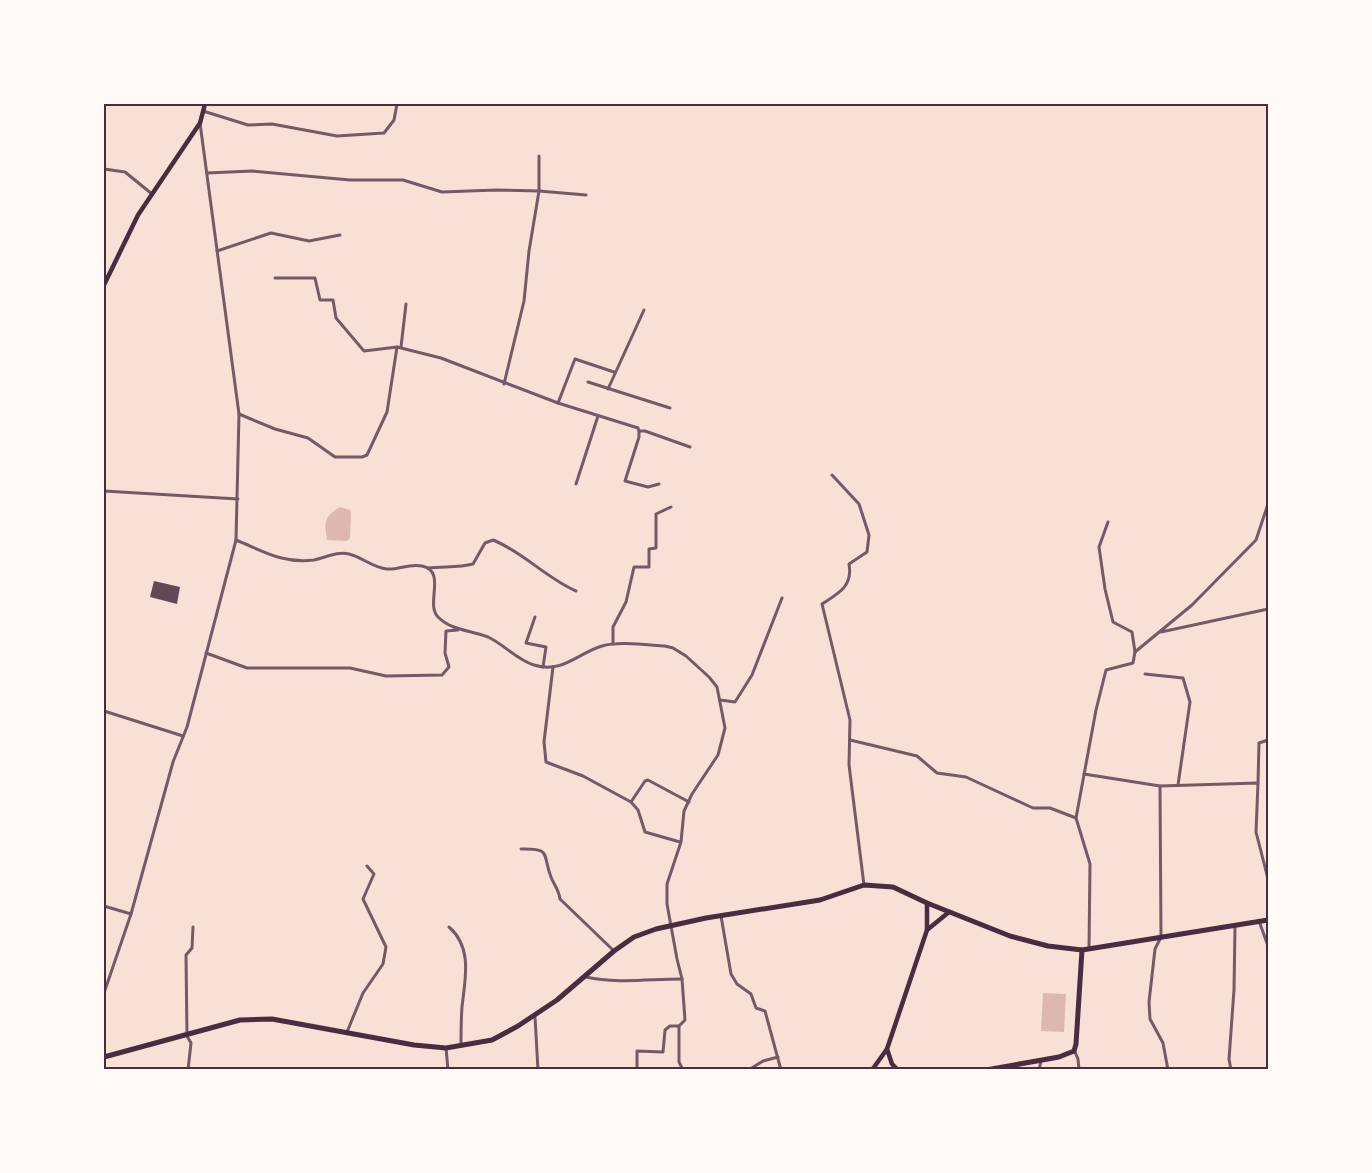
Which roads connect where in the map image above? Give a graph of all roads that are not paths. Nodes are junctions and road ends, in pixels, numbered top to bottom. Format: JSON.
{"nodes":[{"id":1,"x":205,"y":104,"type":"edge"},
{"id":2,"x":397,"y":104,"type":"edge"},
{"id":3,"x":203,"y":111,"type":"junction"},
{"id":4,"x":200,"y":123,"type":"junction"},
{"id":5,"x":539,"y":156,"type":"dead end"},
{"id":6,"x":104,"y":169,"type":"edge"},
{"id":7,"x":207,"y":173,"type":"junction"},
{"id":8,"x":538,"y":191,"type":"junction"},
{"id":9,"x":152,"y":194,"type":"junction"},
{"id":10,"x":586,"y":195,"type":"dead end"},
{"id":11,"x":340,"y":235,"type":"dead end"},
{"id":12,"x":217,"y":250,"type":"junction"},
{"id":13,"x":275,"y":278,"type":"dead end"},
{"id":14,"x":104,"y":285,"type":"edge"},
{"id":15,"x":406,"y":304,"type":"dead end"},
{"id":16,"x":644,"y":310,"type":"dead end"},
{"id":17,"x":399,"y":347,"type":"junction"},
{"id":18,"x":614,"y":372,"type":"junction"},
{"id":19,"x":588,"y":382,"type":"dead end"},
{"id":20,"x":504,"y":384,"type":"junction"},
{"id":21,"x":608,"y":389,"type":"junction"},
{"id":22,"x":558,"y":403,"type":"junction"},
{"id":23,"x":670,"y":408,"type":"dead end"},
{"id":24,"x":239,"y":414,"type":"junction"},
{"id":25,"x":598,"y":416,"type":"junction"},
{"id":26,"x":639,"y":431,"type":"junction"},
{"id":27,"x":690,"y":447,"type":"dead end"},
{"id":28,"x":832,"y":475,"type":"dead end"},
{"id":29,"x":576,"y":484,"type":"dead end"},
{"id":30,"x":659,"y":484,"type":"dead end"},
{"id":31,"x":104,"y":490,"type":"edge"},
{"id":32,"x":238,"y":499,"type":"junction"},
{"id":33,"x":1269,"y":504,"type":"edge"},
{"id":34,"x":671,"y":507,"type":"dead end"},
{"id":35,"x":1108,"y":522,"type":"dead end"},
{"id":36,"x":236,"y":540,"type":"junction"},
{"id":37,"x":428,"y":568,"type":"junction"},
{"id":38,"x":576,"y":591,"type":"dead end"},
{"id":39,"x":782,"y":598,"type":"dead end"},
{"id":40,"x":1269,"y":609,"type":"edge"},
{"id":41,"x":535,"y":616,"type":"dead end"},
{"id":42,"x":458,"y":630,"type":"junction"},
{"id":43,"x":1159,"y":632,"type":"junction"},
{"id":44,"x":613,"y":644,"type":"junction"},
{"id":45,"x":206,"y":652,"type":"junction"},
{"id":46,"x":1135,"y":652,"type":"junction"},
{"id":47,"x":543,"y":667,"type":"junction"},
{"id":48,"x":553,"y":668,"type":"junction"},
{"id":49,"x":1145,"y":674,"type":"dead end"},
{"id":50,"x":720,"y":700,"type":"junction"},
{"id":51,"x":104,"y":711,"type":"edge"},
{"id":52,"x":183,"y":736,"type":"junction"},
{"id":53,"x":850,"y":740,"type":"junction"},
{"id":54,"x":1269,"y":740,"type":"edge"},
{"id":55,"x":1084,"y":774,"type":"junction"},
{"id":56,"x":1257,"y":783,"type":"junction"},
{"id":57,"x":1178,"y":785,"type":"junction"},
{"id":58,"x":1160,"y":786,"type":"junction"},
{"id":59,"x":631,"y":802,"type":"junction"},
{"id":60,"x":689,"y":802,"type":"junction"},
{"id":61,"x":1076,"y":818,"type":"junction"},
{"id":62,"x":681,"y":842,"type":"junction"},
{"id":63,"x":521,"y":849,"type":"dead end"},
{"id":64,"x":367,"y":866,"type":"dead end"},
{"id":65,"x":1269,"y":879,"type":"edge"},
{"id":66,"x":864,"y":885,"type":"junction"},
{"id":67,"x":927,"y":903,"type":"junction"},
{"id":68,"x":104,"y":906,"type":"edge"},
{"id":69,"x":949,"y":912,"type":"junction"},
{"id":70,"x":131,"y":914,"type":"junction"},
{"id":71,"x":721,"y":916,"type":"junction"},
{"id":72,"x":1269,"y":920,"type":"edge"},
{"id":73,"x":1259,"y":921,"type":"junction"},
{"id":74,"x":1235,"y":925,"type":"junction"},
{"id":75,"x":670,"y":926,"type":"junction"},
{"id":76,"x":193,"y":927,"type":"dead end"},
{"id":77,"x":449,"y":927,"type":"dead end"},
{"id":78,"x":927,"y":930,"type":"junction"},
{"id":79,"x":1161,"y":937,"type":"junction"},
{"id":80,"x":1269,"y":946,"type":"edge"},
{"id":81,"x":1089,"y":949,"type":"junction"},
{"id":82,"x":1082,"y":950,"type":"junction"},
{"id":83,"x":614,"y":951,"type":"junction"},
{"id":84,"x":584,"y":977,"type":"junction"},
{"id":85,"x":682,"y":979,"type":"junction"},
{"id":86,"x":104,"y":993,"type":"edge"},
{"id":87,"x":534,"y":1015,"type":"junction"},
{"id":88,"x":679,"y":1026,"type":"junction"},
{"id":89,"x":347,"y":1032,"type":"junction"},
{"id":90,"x":187,"y":1036,"type":"junction"},
{"id":91,"x":461,"y":1046,"type":"junction"},
{"id":92,"x":446,"y":1048,"type":"junction"},
{"id":93,"x":888,"y":1049,"type":"junction"},
{"id":94,"x":1074,"y":1051,"type":"junction"},
{"id":95,"x":104,"y":1057,"type":"edge"},
{"id":96,"x":778,"y":1058,"type":"junction"},
{"id":97,"x":1041,"y":1059,"type":"junction"},
{"id":98,"x":188,"y":1070,"type":"edge"},
{"id":99,"x":448,"y":1070,"type":"edge"},
{"id":100,"x":538,"y":1070,"type":"edge"},
{"id":101,"x":637,"y":1070,"type":"edge"},
{"id":102,"x":683,"y":1070,"type":"edge"},
{"id":103,"x":730,"y":1070,"type":"edge"},
{"id":104,"x":781,"y":1070,"type":"edge"},
{"id":105,"x":872,"y":1070,"type":"edge"},
{"id":106,"x":898,"y":1070,"type":"edge"},
{"id":107,"x":986,"y":1070,"type":"edge"},
{"id":108,"x":1039,"y":1070,"type":"edge"},
{"id":109,"x":1079,"y":1070,"type":"edge"},
{"id":110,"x":1168,"y":1070,"type":"edge"},
{"id":111,"x":1231,"y":1070,"type":"edge"}],
"edges":[{"from":1,"to":3,"type":"main road"},
{"from":2,"to":3,"type":"street"},
{"from":3,"to":4,"type":"main road"},
{"from":4,"to":7,"type":"street"},
{"from":4,"to":9,"type":"main road"},
{"from":5,"to":8,"type":"street"},
{"from":6,"to":9,"type":"street"},
{"from":7,"to":8,"type":"street"},
{"from":7,"to":12,"type":"street"},
{"from":8,"to":10,"type":"street"},
{"from":8,"to":20,"type":"street"},
{"from":9,"to":14,"type":"main road"},
{"from":11,"to":12,"type":"street"},
{"from":12,"to":24,"type":"street"},
{"from":13,"to":17,"type":"street"},
{"from":15,"to":17,"type":"street"},
{"from":16,"to":18,"type":"street"},
{"from":17,"to":20,"type":"street"},
{"from":17,"to":24,"type":"street"},
{"from":18,"to":21,"type":"street"},
{"from":18,"to":22,"type":"street"},
{"from":19,"to":21,"type":"street"},
{"from":20,"to":22,"type":"street"},
{"from":21,"to":23,"type":"street"},
{"from":22,"to":25,"type":"street"},
{"from":24,"to":32,"type":"street"},
{"from":25,"to":26,"type":"street"},
{"from":25,"to":29,"type":"street"},
{"from":26,"to":27,"type":"street"},
{"from":26,"to":30,"type":"street"},
{"from":28,"to":53,"type":"street"},
{"from":31,"to":32,"type":"street"},
{"from":32,"to":36,"type":"street"},
{"from":33,"to":43,"type":"street"},
{"from":34,"to":44,"type":"street"},
{"from":35,"to":46,"type":"street"},
{"from":36,"to":37,"type":"street"},
{"from":36,"to":45,"type":"street"},
{"from":37,"to":38,"type":"street"},
{"from":37,"to":42,"type":"street"},
{"from":39,"to":50,"type":"street"},
{"from":40,"to":43,"type":"street"},
{"from":41,"to":47,"type":"street"},
{"from":42,"to":45,"type":"street"},
{"from":42,"to":47,"type":"street"},
{"from":43,"to":46,"type":"street"},
{"from":44,"to":48,"type":"street"},
{"from":44,"to":50,"type":"street"},
{"from":45,"to":52,"type":"street"},
{"from":46,"to":55,"type":"street"},
{"from":47,"to":48,"type":"street"},
{"from":48,"to":59,"type":"street"},
{"from":49,"to":57,"type":"street"},
{"from":50,"to":60,"type":"street"},
{"from":51,"to":52,"type":"street"},
{"from":52,"to":70,"type":"street"},
{"from":53,"to":61,"type":"street"},
{"from":53,"to":66,"type":"street"},
{"from":54,"to":56,"type":"street"},
{"from":55,"to":58,"type":"street"},
{"from":55,"to":61,"type":"street"},
{"from":56,"to":57,"type":"street"},
{"from":56,"to":65,"type":"street"},
{"from":57,"to":58,"type":"street"},
{"from":58,"to":79,"type":"street"},
{"from":59,"to":60,"type":"street"},
{"from":59,"to":62,"type":"street"},
{"from":60,"to":62,"type":"street"},
{"from":61,"to":81,"type":"street"},
{"from":62,"to":75,"type":"street"},
{"from":63,"to":83,"type":"street"},
{"from":64,"to":89,"type":"street"},
{"from":66,"to":67,"type":"main road"},
{"from":66,"to":71,"type":"main road"},
{"from":67,"to":69,"type":"main road"},
{"from":67,"to":78,"type":"main road"},
{"from":68,"to":70,"type":"street"},
{"from":69,"to":78,"type":"main road"},
{"from":69,"to":82,"type":"main road"},
{"from":70,"to":86,"type":"street"},
{"from":71,"to":75,"type":"main road"},
{"from":71,"to":96,"type":"street"},
{"from":72,"to":73,"type":"main road"},
{"from":73,"to":74,"type":"main road"},
{"from":73,"to":80,"type":"street"},
{"from":74,"to":79,"type":"main road"},
{"from":74,"to":111,"type":"street"},
{"from":75,"to":83,"type":"main road"},
{"from":75,"to":85,"type":"street"},
{"from":76,"to":90,"type":"street"},
{"from":77,"to":91,"type":"street"},
{"from":78,"to":93,"type":"main road"},
{"from":79,"to":81,"type":"main road"},
{"from":79,"to":110,"type":"street"},
{"from":81,"to":82,"type":"main road"},
{"from":82,"to":94,"type":"main road"},
{"from":83,"to":84,"type":"main road"},
{"from":84,"to":85,"type":"street"},
{"from":84,"to":87,"type":"main road"},
{"from":85,"to":88,"type":"street"},
{"from":87,"to":91,"type":"main road"},
{"from":87,"to":100,"type":"street"},
{"from":88,"to":101,"type":"street"},
{"from":88,"to":102,"type":"street"},
{"from":89,"to":90,"type":"main road"},
{"from":89,"to":92,"type":"main road"},
{"from":90,"to":95,"type":"main road"},
{"from":90,"to":98,"type":"street"},
{"from":91,"to":92,"type":"main road"},
{"from":92,"to":99,"type":"street"},
{"from":93,"to":105,"type":"main road"},
{"from":93,"to":106,"type":"main road"},
{"from":94,"to":97,"type":"main road"},
{"from":94,"to":109,"type":"street"},
{"from":96,"to":103,"type":"street"},
{"from":96,"to":104,"type":"street"},
{"from":97,"to":107,"type":"main road"},
{"from":97,"to":108,"type":"street"}]}
